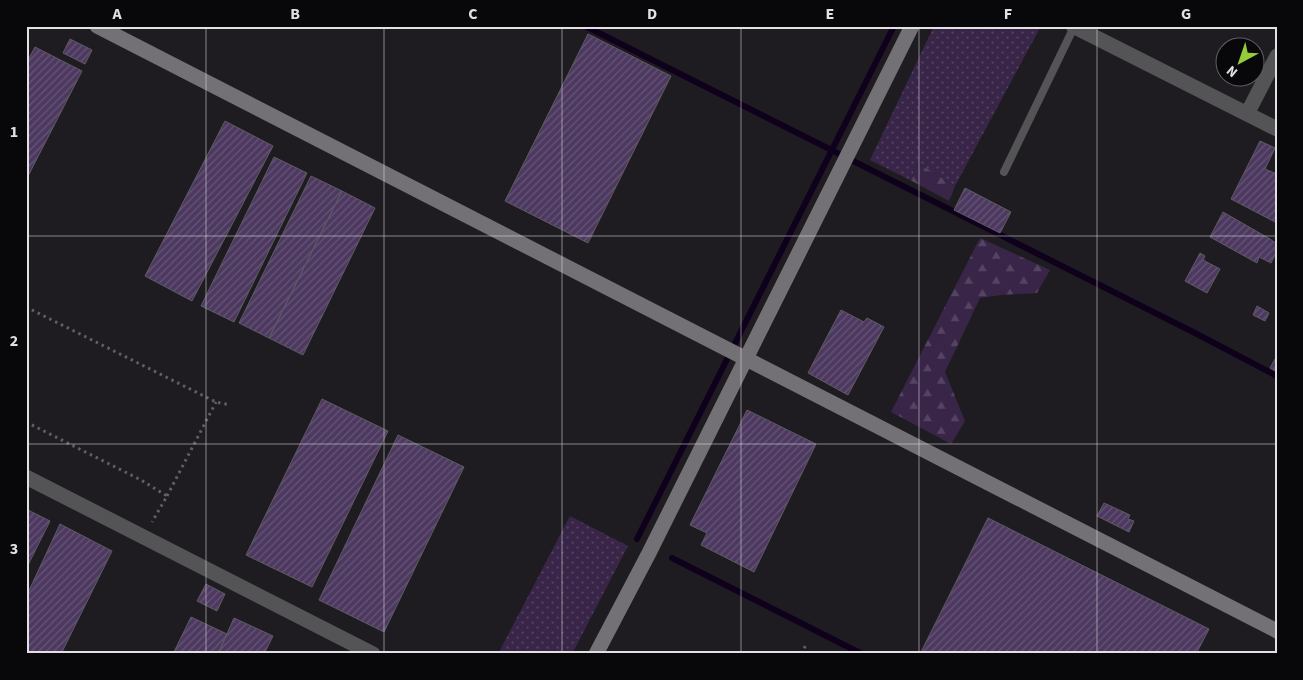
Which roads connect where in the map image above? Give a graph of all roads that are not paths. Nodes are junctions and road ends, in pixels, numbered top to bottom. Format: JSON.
{"nodes":[{"id":1,"x":97,"y":26,"type":"edge"},
{"id":2,"x":912,"y":26,"type":"edge"},
{"id":3,"x":1073,"y":26,"type":"edge"},
{"id":4,"x":1277,"y":56,"type":"edge"},
{"id":5,"x":1247,"y":114,"type":"junction"},
{"id":6,"x":1277,"y":129,"type":"edge"},
{"id":7,"x":1004,"y":172,"type":"dead end"},
{"id":8,"x":745,"y":359,"type":"junction"},
{"id":9,"x":26,"y":477,"type":"edge"},
{"id":10,"x":1277,"y":631,"type":"edge"},
{"id":11,"x":373,"y":654,"type":"edge"},
{"id":12,"x":596,"y":654,"type":"edge"}],
"edges":[{"from":1,"to":8,"type":"street"},
{"from":2,"to":8,"type":"street"},
{"from":3,"to":5,"type":"street"},
{"from":3,"to":7,"type":"lane"},
{"from":4,"to":5,"type":"street"},
{"from":5,"to":6,"type":"street"},
{"from":8,"to":10,"type":"street"},
{"from":8,"to":12,"type":"street"},
{"from":9,"to":11,"type":"street"}]}
